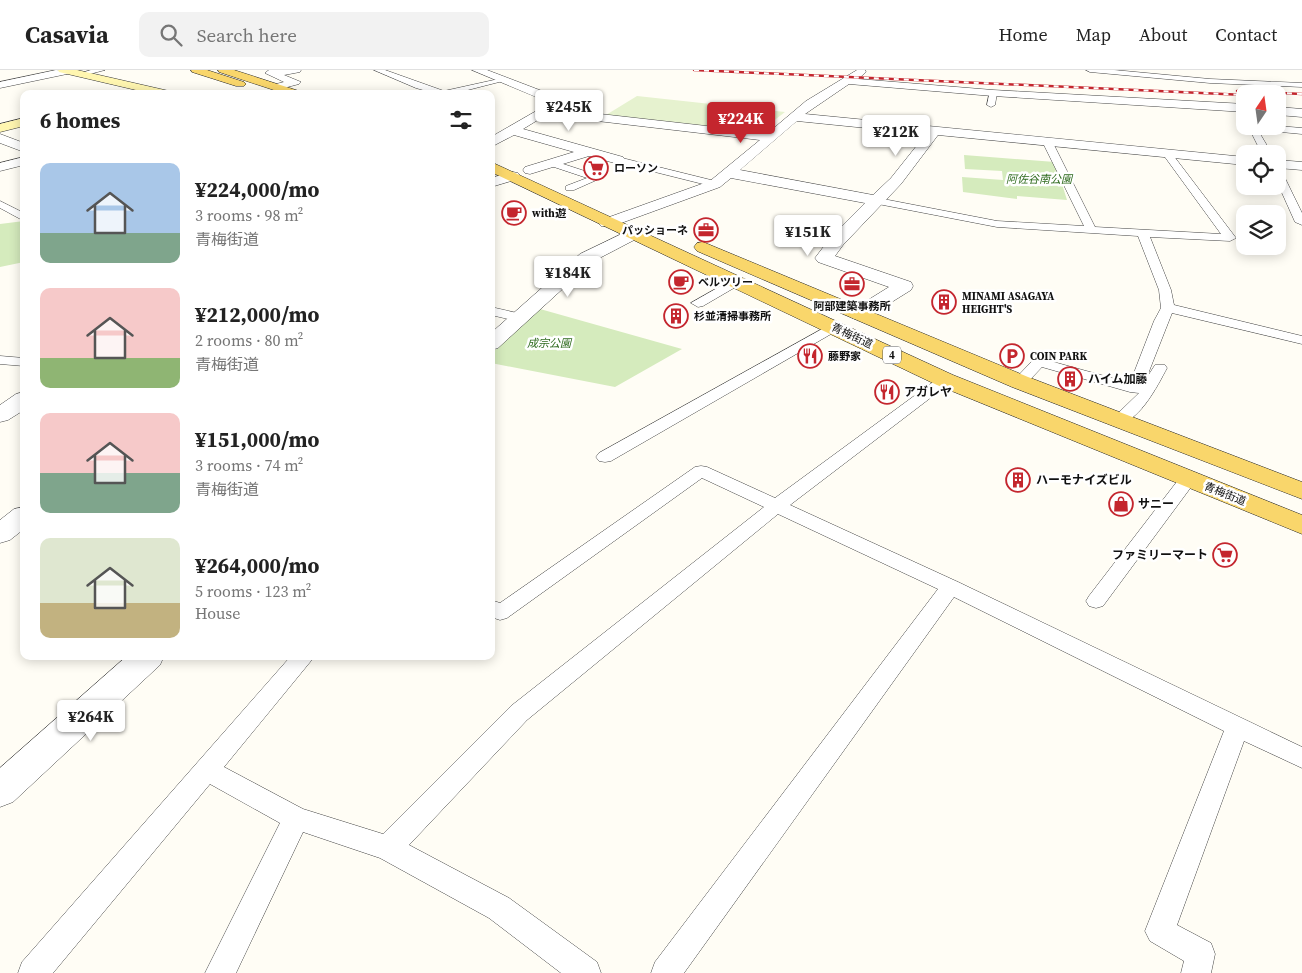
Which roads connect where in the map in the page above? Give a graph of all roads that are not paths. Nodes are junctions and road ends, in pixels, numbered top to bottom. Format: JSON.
{"nodes":[{"id":1,"x":101,"y":70,"type":"edge"},
{"id":2,"x":196,"y":70,"type":"edge"},
{"id":3,"x":223,"y":70,"type":"edge"},
{"id":4,"x":296,"y":70,"type":"edge"},
{"id":5,"x":378,"y":70,"type":"edge"},
{"id":6,"x":477,"y":70,"type":"edge"},
{"id":7,"x":865,"y":70,"type":"edge"},
{"id":8,"x":1090,"y":70,"type":"edge"},
{"id":9,"x":65,"y":71,"type":"edge"},
{"id":10,"x":1239,"y":72,"type":"dead end"},
{"id":11,"x":82,"y":74,"type":"junction"},
{"id":12,"x":503,"y":80,"type":"junction"},
{"id":13,"x":847,"y":81,"type":"junction"},
{"id":14,"x":1249,"y":83,"type":"junction"},
{"id":15,"x":0,"y":85,"type":"edge"},
{"id":16,"x":1302,"y":85,"type":"edge"},
{"id":17,"x":151,"y":90,"type":"edge"},
{"id":18,"x":273,"y":90,"type":"edge"},
{"id":19,"x":432,"y":90,"type":"edge"},
{"id":20,"x":461,"y":90,"type":"edge"},
{"id":21,"x":1236,"y":108,"type":"edge"},
{"id":22,"x":543,"y":111,"type":"junction"},
{"id":23,"x":1286,"y":112,"type":"edge"},
{"id":24,"x":1302,"y":113,"type":"edge"},
{"id":25,"x":796,"y":117,"type":"junction"},
{"id":26,"x":20,"y":123,"type":"edge"},
{"id":27,"x":0,"y":128,"type":"edge"},
{"id":28,"x":512,"y":130,"type":"junction"},
{"id":29,"x":935,"y":130,"type":"junction"},
{"id":30,"x":1286,"y":131,"type":"edge"},
{"id":31,"x":1302,"y":131,"type":"edge"},
{"id":32,"x":771,"y":137,"type":"junction"},
{"id":33,"x":0,"y":138,"type":"edge"},
{"id":34,"x":495,"y":141,"type":"edge"},
{"id":35,"x":1047,"y":141,"type":"junction"},
{"id":36,"x":20,"y":146,"type":"edge"},
{"id":37,"x":587,"y":152,"type":"junction"},
{"id":38,"x":1167,"y":153,"type":"junction"},
{"id":39,"x":495,"y":157,"type":"edge"},
{"id":40,"x":618,"y":160,"type":"joint"},
{"id":41,"x":1236,"y":160,"type":"edge"},
{"id":42,"x":20,"y":162,"type":"edge"},
{"id":43,"x":551,"y":163,"type":"junction"},
{"id":44,"x":1286,"y":165,"type":"edge"},
{"id":45,"x":1302,"y":166,"type":"edge"},
{"id":46,"x":0,"y":167,"type":"edge"},
{"id":47,"x":495,"y":167,"type":"edge"},
{"id":48,"x":521,"y":173,"type":"junction"},
{"id":49,"x":730,"y":173,"type":"junction"},
{"id":50,"x":495,"y":182,"type":"edge"},
{"id":51,"x":715,"y":184,"type":"junction"},
{"id":52,"x":570,"y":188,"type":"junction"},
{"id":53,"x":1286,"y":191,"type":"edge"},
{"id":54,"x":878,"y":201,"type":"junction"},
{"id":55,"x":0,"y":204,"type":"edge"},
{"id":56,"x":20,"y":216,"type":"edge"},
{"id":57,"x":1301,"y":222,"type":"dead end"},
{"id":58,"x":631,"y":225,"type":"junction"},
{"id":59,"x":1090,"y":229,"type":"junction"},
{"id":60,"x":1143,"y":233,"type":"junction"},
{"id":61,"x":735,"y":282,"type":"junction"},
{"id":62,"x":698,"y":304,"type":"dead end"},
{"id":63,"x":1168,"y":308,"type":"junction"},
{"id":64,"x":495,"y":312,"type":"edge"},
{"id":65,"x":859,"y":314,"type":"junction"},
{"id":66,"x":520,"y":318,"type":"junction"},
{"id":67,"x":833,"y":327,"type":"junction"},
{"id":68,"x":495,"y":340,"type":"edge"},
{"id":69,"x":1302,"y":340,"type":"edge"},
{"id":70,"x":0,"y":360,"type":"edge"},
{"id":71,"x":20,"y":362,"type":"edge"},
{"id":72,"x":1160,"y":368,"type":"dead end"},
{"id":73,"x":945,"y":380,"type":"junction"},
{"id":74,"x":1020,"y":382,"type":"junction"},
{"id":75,"x":20,"y":402,"type":"edge"},
{"id":76,"x":0,"y":415,"type":"edge"},
{"id":77,"x":1119,"y":420,"type":"junction"},
{"id":78,"x":605,"y":457,"type":"dead end"},
{"id":79,"x":1188,"y":479,"type":"junction"},
{"id":80,"x":1302,"y":491,"type":"edge"},
{"id":81,"x":777,"y":506,"type":"junction"},
{"id":82,"x":20,"y":517,"type":"edge"},
{"id":83,"x":1302,"y":525,"type":"edge"},
{"id":84,"x":0,"y":534,"type":"edge"},
{"id":85,"x":951,"y":587,"type":"junction"},
{"id":86,"x":1096,"y":601,"type":"dead end"},
{"id":87,"x":495,"y":610,"type":"edge"},
{"id":88,"x":144,"y":660,"type":"edge"},
{"id":89,"x":301,"y":660,"type":"edge"},
{"id":90,"x":1237,"y":727,"type":"junction"},
{"id":91,"x":1302,"y":758,"type":"edge"},
{"id":92,"x":207,"y":770,"type":"junction"},
{"id":93,"x":0,"y":791,"type":"edge"},
{"id":94,"x":296,"y":818,"type":"junction"},
{"id":95,"x":388,"y":848,"type":"junction"},
{"id":96,"x":32,"y":973,"type":"edge"},
{"id":97,"x":220,"y":973,"type":"edge"},
{"id":98,"x":586,"y":973,"type":"edge"},
{"id":99,"x":666,"y":973,"type":"edge"},
{"id":100,"x":1196,"y":973,"type":"edge"}],
"edges":[{"from":1,"to":11,"type":"lane"},
{"from":2,"to":18,"type":"main road"},
{"from":3,"to":18,"type":"main road"},
{"from":4,"to":18,"type":"street"},
{"from":5,"to":19,"type":"lane"},
{"from":6,"to":12,"type":"street"},
{"from":7,"to":13,"type":"street"},
{"from":8,"to":14,"type":"lane"},
{"from":9,"to":11,"type":"street"},
{"from":9,"to":15,"type":"street"},
{"from":10,"to":14,"type":"lane"},
{"from":11,"to":17,"type":"street"},
{"from":12,"to":20,"type":"lane"},
{"from":12,"to":22,"type":"street"},
{"from":13,"to":21,"type":"street"},
{"from":13,"to":25,"type":"street"},
{"from":14,"to":16,"type":"lane"},
{"from":22,"to":28,"type":"street"},
{"from":22,"to":32,"type":"street"},
{"from":23,"to":24,"type":"street"},
{"from":25,"to":29,"type":"street"},
{"from":25,"to":32,"type":"street"},
{"from":26,"to":27,"type":"street"},
{"from":28,"to":34,"type":"street"},
{"from":28,"to":37,"type":"street"},
{"from":29,"to":35,"type":"street"},
{"from":29,"to":54,"type":"street"},
{"from":30,"to":31,"type":"lane"},
{"from":32,"to":49,"type":"street"},
{"from":33,"to":36,"type":"street"},
{"from":35,"to":38,"type":"street"},
{"from":35,"to":59,"type":"lane"},
{"from":37,"to":40,"type":"street"},
{"from":37,"to":43,"type":"street"},
{"from":38,"to":41,"type":"street"},
{"from":38,"to":60,"type":"lane"},
{"from":39,"to":48,"type":"main road","name":"青梅街道","number":"4"},
{"from":40,"to":51,"type":"lane"},
{"from":42,"to":46,"type":"street"},
{"from":43,"to":48,"type":"street"},
{"from":43,"to":52,"type":"lane"},
{"from":44,"to":45,"type":"street"},
{"from":47,"to":48,"type":"main road","name":"青梅街道","number":"4"},
{"from":48,"to":50,"type":"street"},
{"from":48,"to":52,"type":"main road","name":"青梅街道","number":"4"},
{"from":48,"to":58,"type":"main road","name":"青梅街道","number":"4"},
{"from":49,"to":51,"type":"street"},
{"from":49,"to":54,"type":"street"},
{"from":51,"to":58,"type":"street"},
{"from":52,"to":58,"type":"main road","name":"青梅街道","number":"4"},
{"from":53,"to":57,"type":"lane"},
{"from":54,"to":59,"type":"lane"},
{"from":54,"to":65,"type":"street"},
{"from":55,"to":56,"type":"lane"},
{"from":58,"to":61,"type":"main road","name":"青梅街道","number":"4"},
{"from":58,"to":65,"type":"main road","name":"青梅街道","number":"4"},
{"from":58,"to":66,"type":"street"},
{"from":59,"to":60,"type":"lane"},
{"from":60,"to":63,"type":"lane"},
{"from":61,"to":62,"type":"lane"},
{"from":61,"to":67,"type":"main road","name":"青梅街道","number":"4"},
{"from":63,"to":69,"type":"lane"},
{"from":63,"to":74,"type":"lane"},
{"from":64,"to":66,"type":"lane"},
{"from":65,"to":74,"type":"main road","name":"青梅街道","number":"4"},
{"from":66,"to":68,"type":"street"},
{"from":67,"to":73,"type":"main road","name":"青梅街道","number":"4"},
{"from":67,"to":78,"type":"lane"},
{"from":70,"to":71,"type":"lane"},
{"from":72,"to":77,"type":"lane"},
{"from":73,"to":79,"type":"main road","name":"青梅街道","number":"4"},
{"from":73,"to":81,"type":"lane"},
{"from":74,"to":77,"type":"main road","name":"青梅街道","number":"4"},
{"from":75,"to":76,"type":"street"},
{"from":77,"to":80,"type":"main road","name":"青梅街道","number":"4"},
{"from":79,"to":83,"type":"main road","name":"青梅街道","number":"4"},
{"from":79,"to":86,"type":"lane"},
{"from":81,"to":85,"type":"lane"},
{"from":81,"to":87,"type":"lane"},
{"from":81,"to":95,"type":"lane"},
{"from":82,"to":84,"type":"street"},
{"from":85,"to":90,"type":"lane"},
{"from":85,"to":99,"type":"lane"},
{"from":88,"to":93,"type":"street"},
{"from":89,"to":92,"type":"lane"},
{"from":90,"to":91,"type":"lane"},
{"from":90,"to":100,"type":"lane"},
{"from":92,"to":94,"type":"lane"},
{"from":92,"to":96,"type":"lane"},
{"from":94,"to":95,"type":"lane"},
{"from":94,"to":97,"type":"lane"},
{"from":95,"to":98,"type":"lane"}]}
